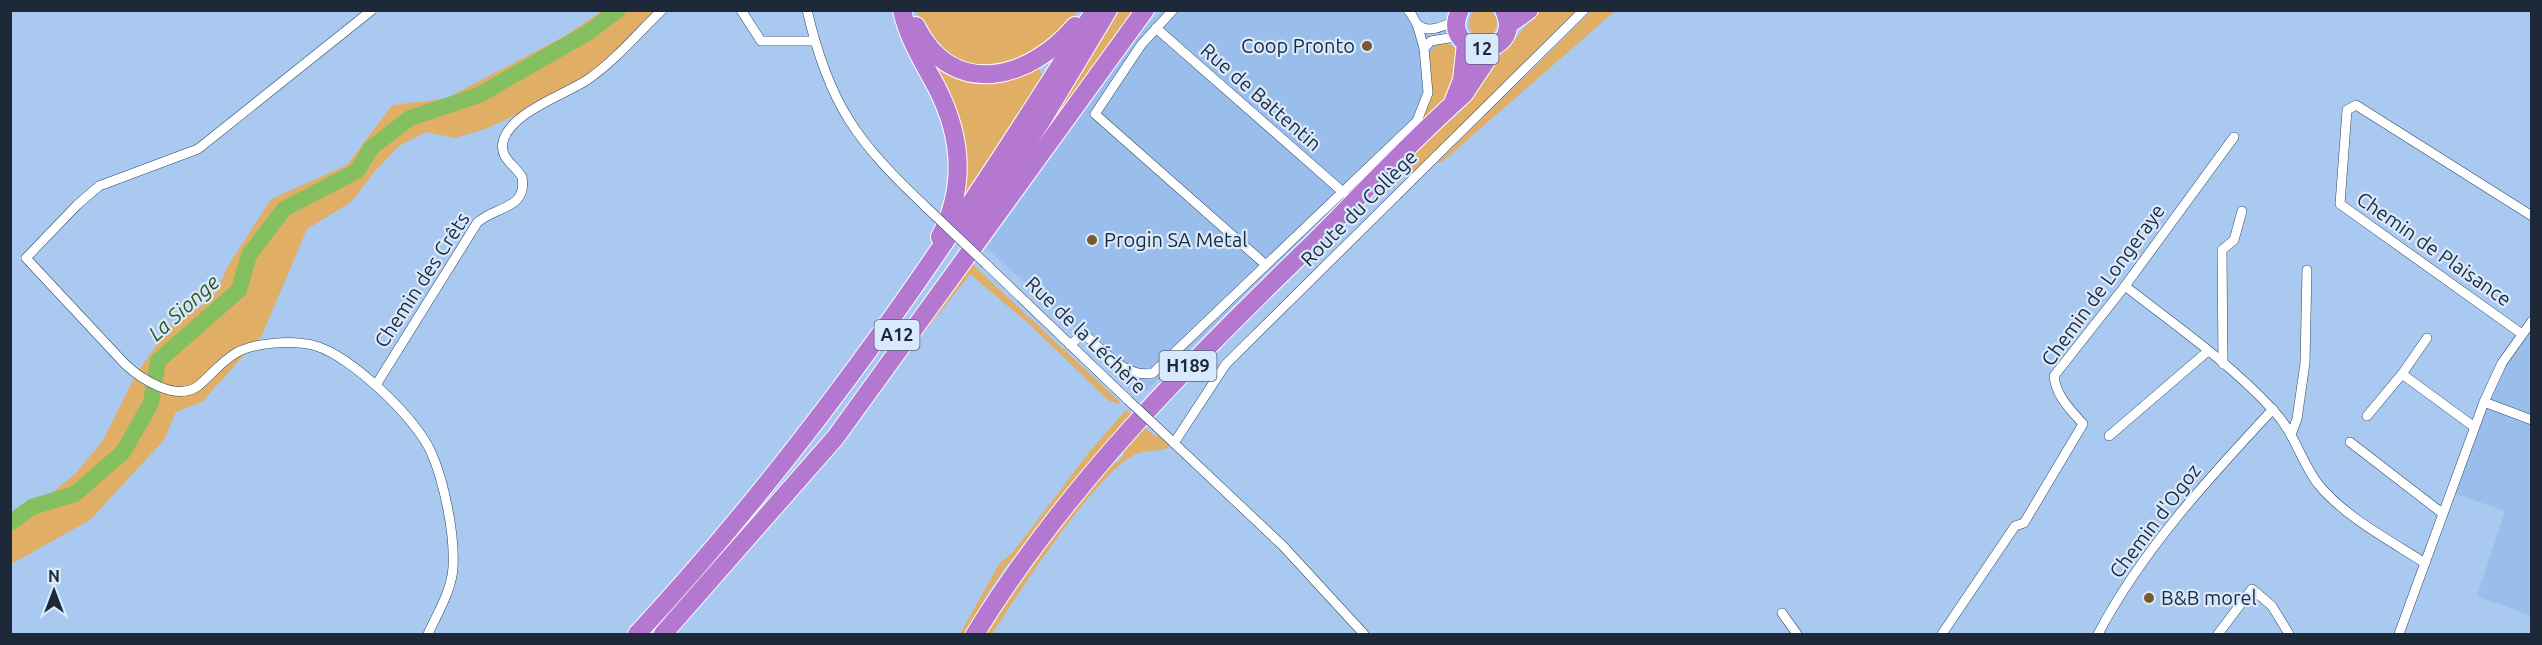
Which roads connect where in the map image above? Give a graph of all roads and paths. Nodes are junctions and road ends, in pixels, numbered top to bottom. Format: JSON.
{"nodes":[{"id":1,"x":372,"y":10,"type":"edge"},
{"id":2,"x":662,"y":10,"type":"edge"},
{"id":3,"x":741,"y":10,"type":"edge"},
{"id":4,"x":807,"y":10,"type":"edge"},
{"id":5,"x":902,"y":10,"type":"edge"},
{"id":6,"x":910,"y":10,"type":"edge"},
{"id":7,"x":1084,"y":10,"type":"edge"},
{"id":8,"x":1095,"y":10,"type":"edge"},
{"id":9,"x":1108,"y":10,"type":"edge"},
{"id":10,"x":1145,"y":10,"type":"edge"},
{"id":11,"x":1173,"y":10,"type":"edge"},
{"id":12,"x":1408,"y":10,"type":"edge"},
{"id":13,"x":1529,"y":10,"type":"edge"},
{"id":14,"x":1584,"y":10,"type":"edge"},
{"id":15,"x":1506,"y":18,"type":"edge"},
{"id":16,"x":1417,"y":24,"type":"junction"},
{"id":17,"x":1461,"y":27,"type":"edge"},
{"id":18,"x":1156,"y":28,"type":"junction"},
{"id":19,"x":814,"y":41,"type":"junction"},
{"id":20,"x":1424,"y":48,"type":"junction"},
{"id":21,"x":1490,"y":48,"type":"junction"},
{"id":22,"x":1452,"y":105,"type":"junction"},
{"id":23,"x":2234,"y":137,"type":"dead end"},
{"id":24,"x":1344,"y":193,"type":"junction"},
{"id":25,"x":2242,"y":211,"type":"dead end"},
{"id":26,"x":2532,"y":216,"type":"edge"},
{"id":27,"x":1266,"y":265,"type":"junction"},
{"id":28,"x":2307,"y":270,"type":"dead end"},
{"id":29,"x":2125,"y":286,"type":"junction"},
{"id":30,"x":907,"y":299,"type":"junction"},
{"id":31,"x":2532,"y":321,"type":"edge"},
{"id":32,"x":2522,"y":334,"type":"junction"},
{"id":33,"x":2427,"y":338,"type":"dead end"},
{"id":34,"x":1070,"y":345,"type":"junction"},
{"id":35,"x":2208,"y":351,"type":"junction"},
{"id":36,"x":2223,"y":364,"type":"junction"},
{"id":37,"x":2402,"y":374,"type":"junction"},
{"id":38,"x":376,"y":385,"type":"junction"},
{"id":39,"x":2484,"y":402,"type":"junction"},
{"id":40,"x":2273,"y":409,"type":"junction"},
{"id":41,"x":2367,"y":416,"type":"dead end"},
{"id":42,"x":2532,"y":420,"type":"edge"},
{"id":43,"x":2473,"y":426,"type":"junction"},
{"id":44,"x":2292,"y":432,"type":"junction"},
{"id":45,"x":2109,"y":436,"type":"dead end"},
{"id":46,"x":2350,"y":442,"type":"dead end"},
{"id":47,"x":1174,"y":443,"type":"junction"},
{"id":48,"x":2442,"y":513,"type":"junction"},
{"id":49,"x":2425,"y":563,"type":"junction"},
{"id":50,"x":1782,"y":613,"type":"dead end"},
{"id":51,"x":428,"y":634,"type":"edge"},
{"id":52,"x":637,"y":634,"type":"edge"},
{"id":53,"x":652,"y":634,"type":"edge"},
{"id":54,"x":663,"y":634,"type":"edge"},
{"id":55,"x":975,"y":634,"type":"edge"},
{"id":56,"x":1364,"y":634,"type":"edge"},
{"id":57,"x":1797,"y":634,"type":"edge"},
{"id":58,"x":1942,"y":634,"type":"edge"},
{"id":59,"x":2098,"y":634,"type":"edge"},
{"id":60,"x":2218,"y":634,"type":"edge"},
{"id":61,"x":2289,"y":634,"type":"edge"},
{"id":62,"x":2399,"y":634,"type":"edge"}],
"edges":[{"from":1,"to":38,"type":"street"},
{"from":2,"to":38,"type":"street","name":"Chemin des Crêts"},
{"from":3,"to":19,"type":"street"},
{"from":4,"to":19,"type":"street","name":"Rue de la Léchère"},
{"from":5,"to":30,"type":"highway"},
{"from":6,"to":7,"type":"highway"},
{"from":8,"to":30,"type":"highway","number":"A12"},
{"from":9,"to":53,"type":"highway","number":"A12"},
{"from":10,"to":54,"type":"highway"},
{"from":11,"to":18,"type":"street"},
{"from":12,"to":16,"type":"street"},
{"from":13,"to":15,"type":"highway","number":"12"},
{"from":14,"to":47,"type":"street","name":"Route du Collège"},
{"from":15,"to":21,"type":"highway","number":"12"},
{"from":16,"to":17,"type":"street"},
{"from":16,"to":20,"type":"street"},
{"from":17,"to":20,"type":"street"},
{"from":17,"to":21,"type":"highway","number":"12"},
{"from":17,"to":22,"type":"highway","number":"12"},
{"from":18,"to":24,"type":"street","name":"Rue de Battentin"},
{"from":18,"to":27,"type":"street"},
{"from":19,"to":34,"type":"street","name":"Rue de la Léchère","bridge":true},
{"from":20,"to":24,"type":"street"},
{"from":21,"to":22,"type":"highway","number":"12"},
{"from":22,"to":55,"type":"highway","number":"H189"},
{"from":23,"to":29,"type":"street","name":"Chemin de Longeraye"},
{"from":24,"to":27,"type":"street"},
{"from":25,"to":36,"type":"street"},
{"from":26,"to":32,"type":"street","name":"Chemin de Plaisance"},
{"from":27,"to":34,"type":"street"},
{"from":28,"to":44,"type":"street"},
{"from":29,"to":35,"type":"street"},
{"from":29,"to":58,"type":"street","name":"Chemin de Longeraye"},
{"from":30,"to":52,"type":"highway","number":"A12"},
{"from":31,"to":32,"type":"street"},
{"from":32,"to":39,"type":"street"},
{"from":33,"to":37,"type":"street"},
{"from":34,"to":47,"type":"street","name":"Rue de la Léchère","bridge":true},
{"from":35,"to":36,"type":"street"},
{"from":35,"to":45,"type":"street"},
{"from":36,"to":40,"type":"street"},
{"from":37,"to":41,"type":"street"},
{"from":37,"to":43,"type":"street"},
{"from":38,"to":51,"type":"street"},
{"from":39,"to":42,"type":"street"},
{"from":39,"to":43,"type":"street"},
{"from":40,"to":44,"type":"street"},
{"from":40,"to":59,"type":"street","name":"Chemin d'Ogoz"},
{"from":43,"to":48,"type":"street"},
{"from":44,"to":49,"type":"street"},
{"from":46,"to":48,"type":"street"},
{"from":47,"to":56,"type":"street","name":"Rue de la Léchère"},
{"from":48,"to":49,"type":"street"},
{"from":49,"to":62,"type":"street"},
{"from":50,"to":57,"type":"street"},
{"from":60,"to":61,"type":"street"}]}
